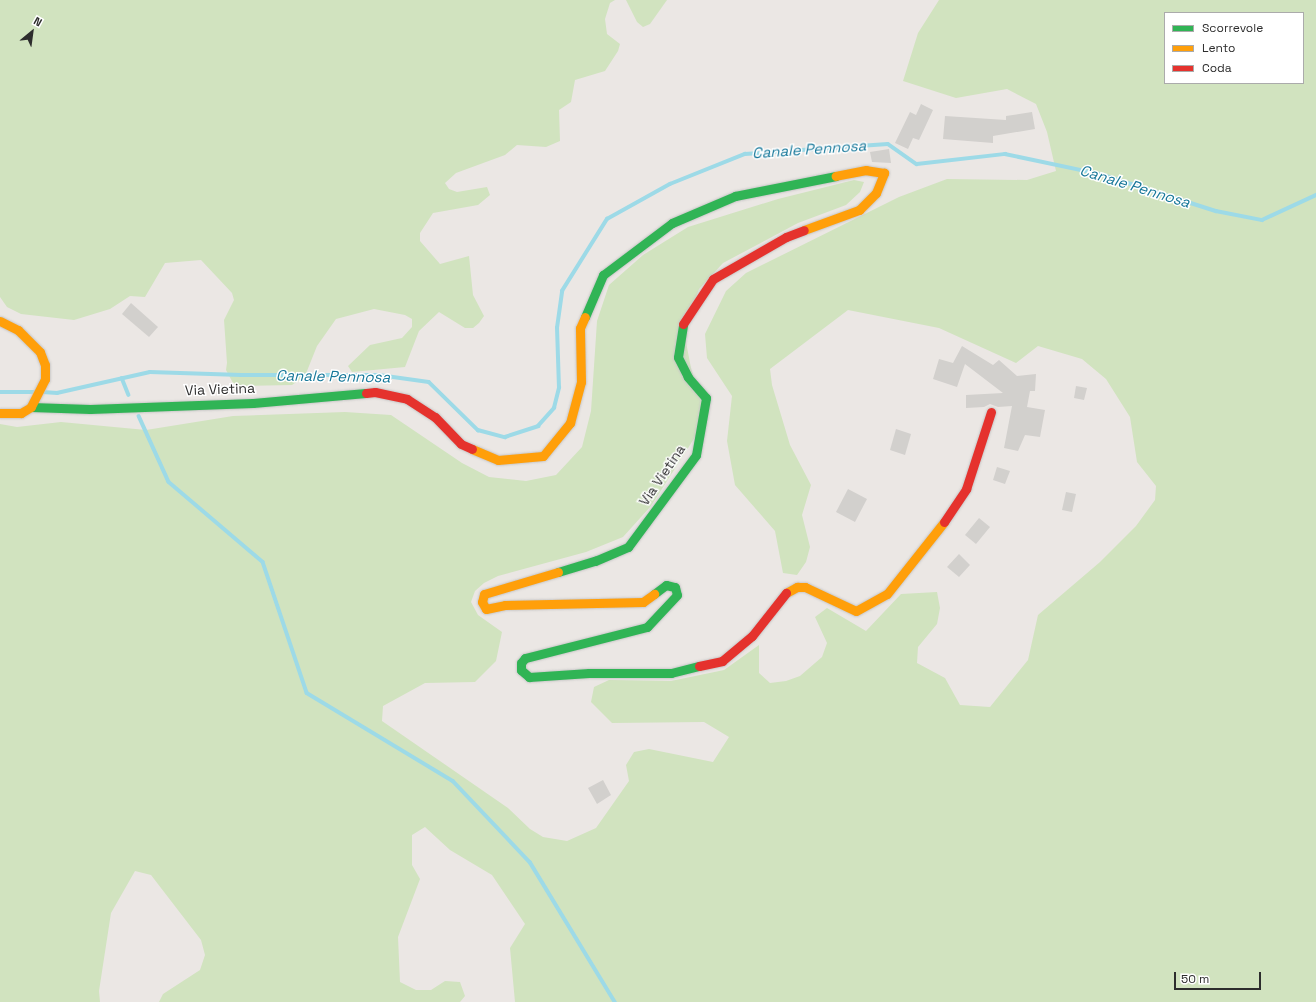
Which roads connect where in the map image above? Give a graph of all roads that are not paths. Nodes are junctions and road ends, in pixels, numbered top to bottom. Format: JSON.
{"nodes":[{"id":1,"x":0,"y":321,"type":"edge"},
{"id":2,"x":33,"y":404,"type":"junction"},
{"id":3,"x":992,"y":412,"type":"dead end"},
{"id":4,"x":0,"y":413,"type":"edge"}],
"edges":[{"from":1,"to":2,"type":"street"},
{"from":2,"to":3,"type":"street","name":"Via Vietina"},
{"from":2,"to":4,"type":"street"}]}
